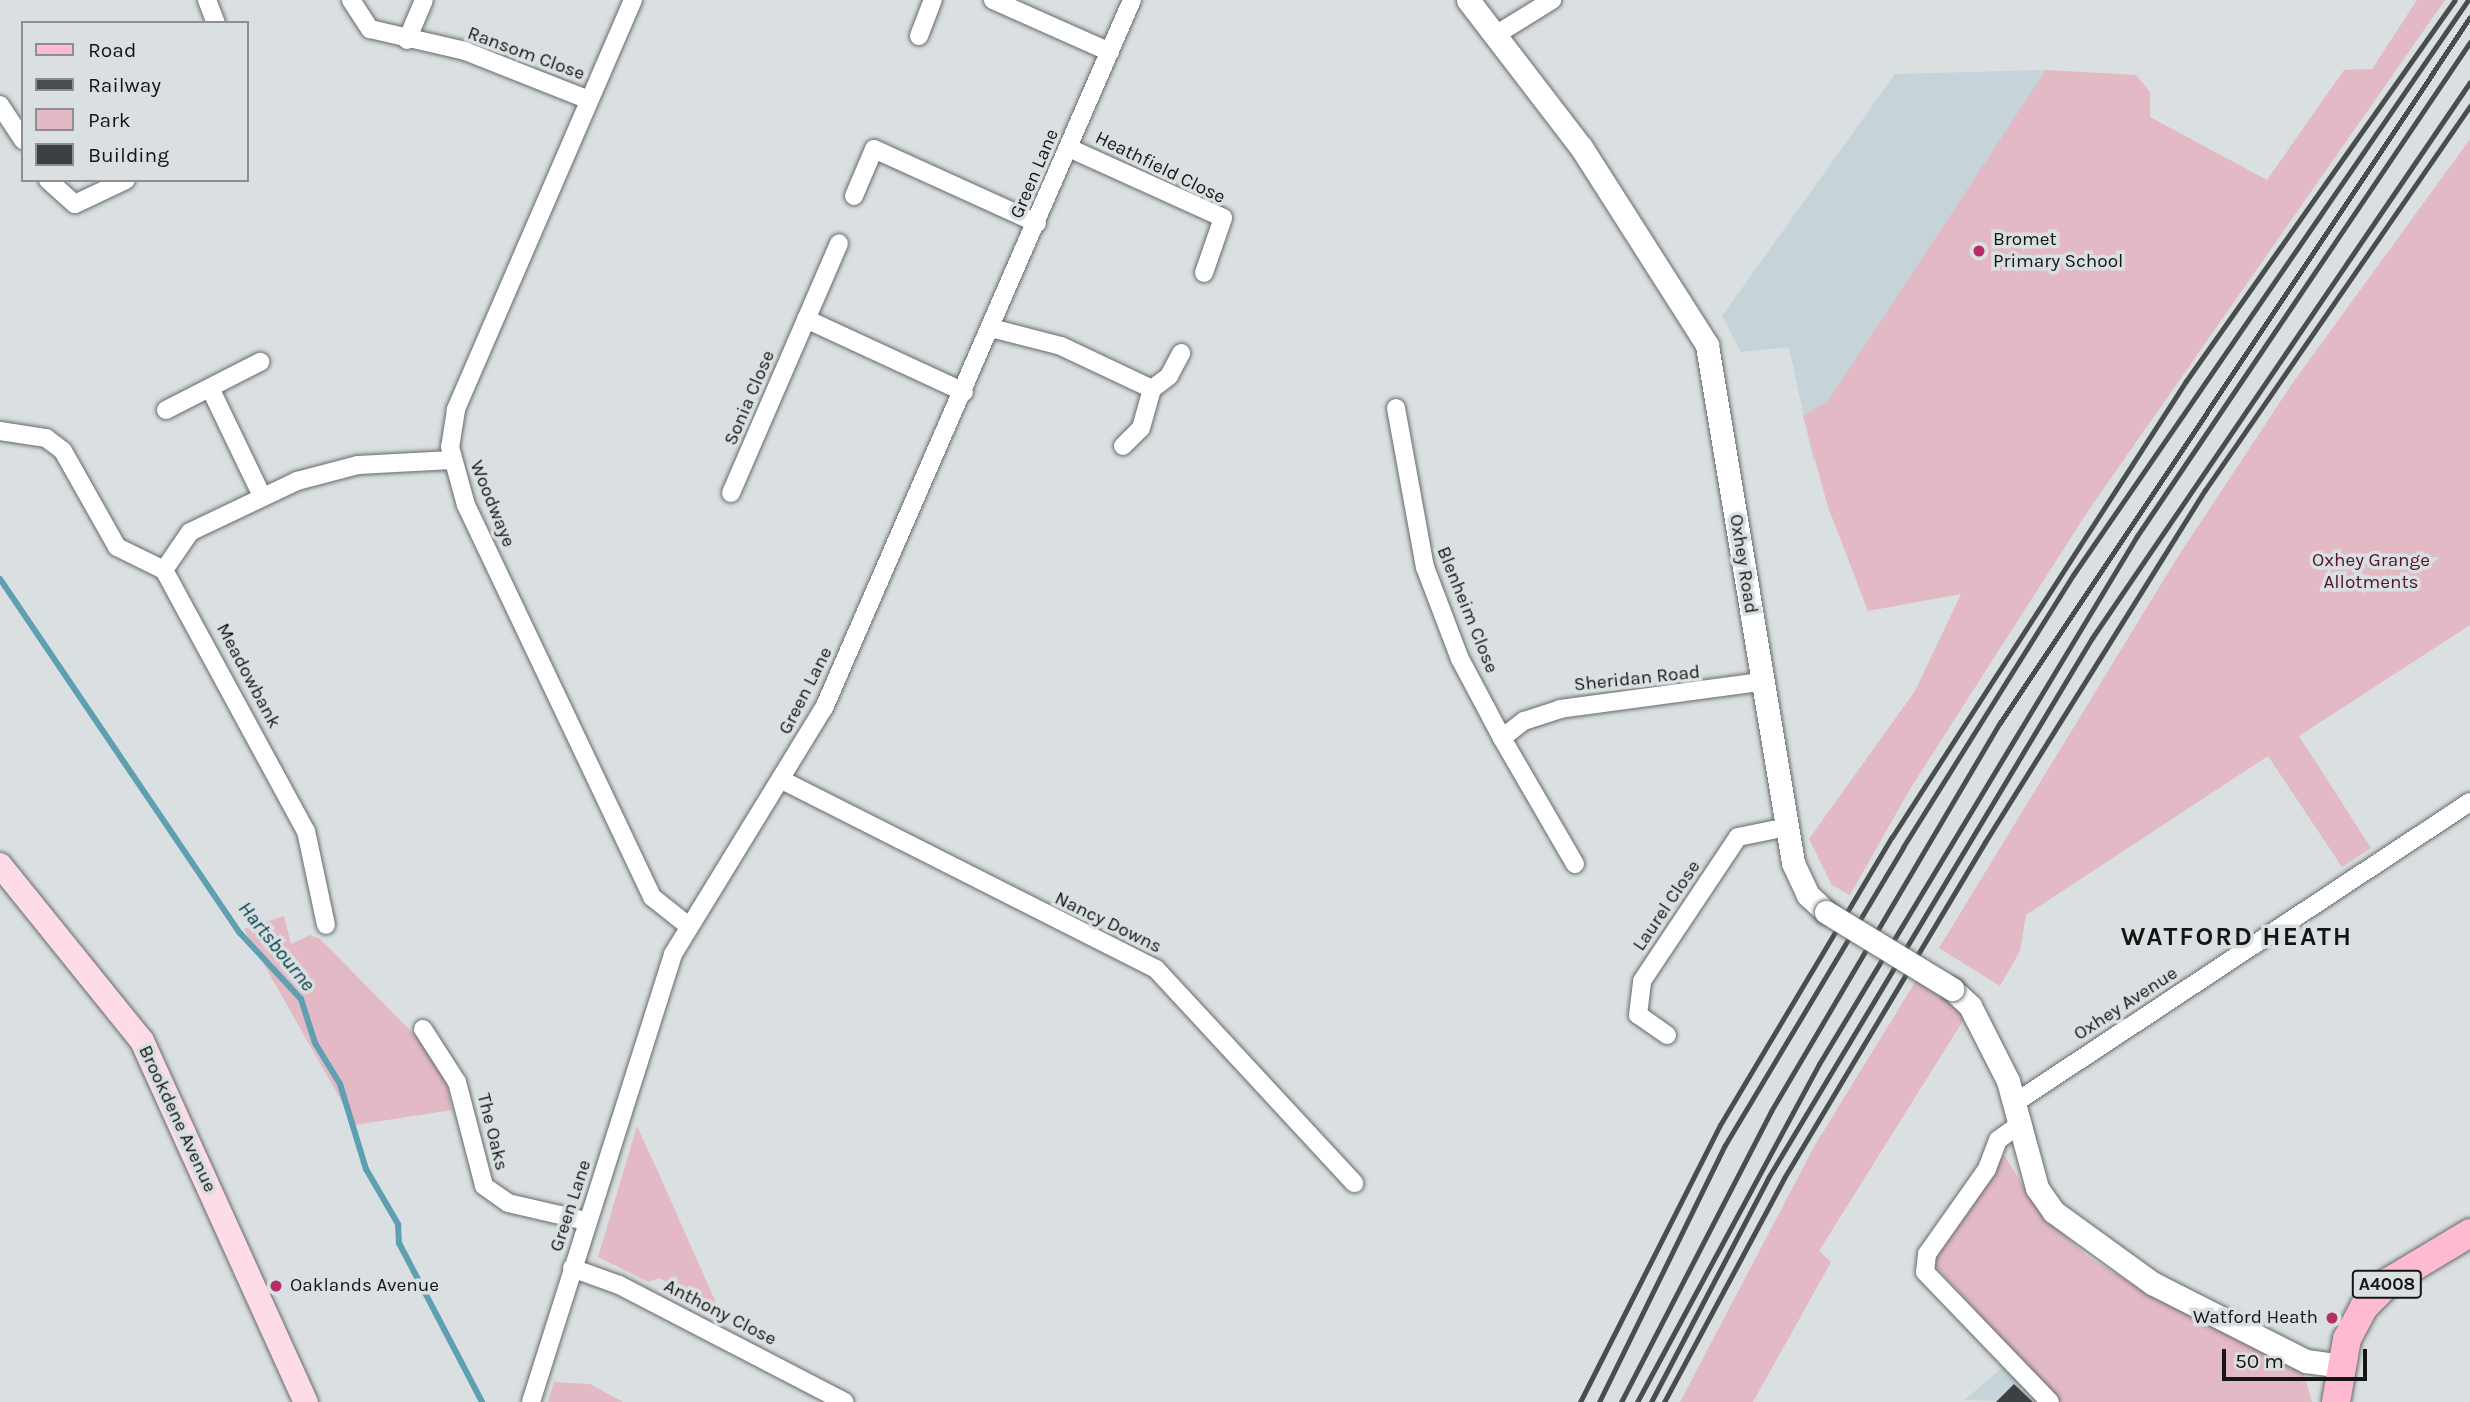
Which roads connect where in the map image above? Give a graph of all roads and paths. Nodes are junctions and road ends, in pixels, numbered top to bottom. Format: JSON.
{"nodes":[{"id":1,"x":207,"y":0,"type":"edge"},
{"id":2,"x":351,"y":0,"type":"edge"},
{"id":3,"x":424,"y":0,"type":"edge"},
{"id":4,"x":633,"y":0,"type":"edge"},
{"id":5,"x":933,"y":0,"type":"edge"},
{"id":6,"x":993,"y":0,"type":"edge"},
{"id":7,"x":1132,"y":0,"type":"edge"},
{"id":8,"x":1468,"y":0,"type":"edge"},
{"id":9,"x":1552,"y":0,"type":"edge"},
{"id":10,"x":215,"y":21,"type":"edge"},
{"id":11,"x":1497,"y":34,"type":"junction"},
{"id":12,"x":919,"y":36,"type":"dead end"},
{"id":13,"x":407,"y":40,"type":"junction"},
{"id":14,"x":1110,"y":52,"type":"junction"},
{"id":15,"x":589,"y":100,"type":"junction"},
{"id":16,"x":0,"y":105,"type":"edge"},
{"id":17,"x":21,"y":138,"type":"edge"},
{"id":18,"x":1069,"y":148,"type":"junction"},
{"id":19,"x":50,"y":182,"type":"edge"},
{"id":20,"x":122,"y":182,"type":"edge"},
{"id":21,"x":855,"y":195,"type":"dead end"},
{"id":22,"x":1037,"y":223,"type":"junction"},
{"id":23,"x":839,"y":243,"type":"dead end"},
{"id":24,"x":1204,"y":273,"type":"dead end"},
{"id":25,"x":806,"y":319,"type":"junction"},
{"id":26,"x":992,"y":328,"type":"junction"},
{"id":27,"x":1181,"y":353,"type":"dead end"},
{"id":28,"x":260,"y":362,"type":"dead end"},
{"id":29,"x":210,"y":388,"type":"junction"},
{"id":30,"x":1152,"y":389,"type":"junction"},
{"id":31,"x":964,"y":392,"type":"junction"},
{"id":32,"x":1396,"y":408,"type":"dead end"},
{"id":33,"x":166,"y":410,"type":"dead end"},
{"id":34,"x":0,"y":431,"type":"edge"},
{"id":35,"x":1123,"y":446,"type":"dead end"},
{"id":36,"x":452,"y":460,"type":"junction"},
{"id":37,"x":731,"y":493,"type":"dead end"},
{"id":38,"x":262,"y":496,"type":"junction"},
{"id":39,"x":164,"y":570,"type":"junction"},
{"id":40,"x":1761,"y":682,"type":"junction"},
{"id":41,"x":1502,"y":738,"type":"junction"},
{"id":42,"x":782,"y":780,"type":"junction"},
{"id":43,"x":2470,"y":802,"type":"edge"},
{"id":44,"x":1787,"y":828,"type":"junction"},
{"id":45,"x":1575,"y":864,"type":"dead end"},
{"id":46,"x":0,"y":866,"type":"edge"},
{"id":47,"x":686,"y":924,"type":"junction"},
{"id":48,"x":326,"y":925,"type":"dead end"},
{"id":49,"x":423,"y":1029,"type":"dead end"},
{"id":50,"x":1667,"y":1035,"type":"dead end"},
{"id":51,"x":2018,"y":1113,"type":"junction"},
{"id":52,"x":1354,"y":1183,"type":"dead end"},
{"id":53,"x":586,"y":1221,"type":"junction"},
{"id":54,"x":2470,"y":1233,"type":"edge"},
{"id":55,"x":572,"y":1268,"type":"junction"},
{"id":56,"x":2340,"y":1366,"type":"junction"},
{"id":57,"x":306,"y":1402,"type":"edge"},
{"id":58,"x":531,"y":1402,"type":"edge"},
{"id":59,"x":845,"y":1402,"type":"edge"},
{"id":60,"x":2050,"y":1402,"type":"edge"},
{"id":61,"x":2336,"y":1402,"type":"edge"}],
"edges":[{"from":1,"to":10,"type":"street"},
{"from":2,"to":13,"type":"street","name":"Ransom Close"},
{"from":3,"to":13,"type":"street"},
{"from":4,"to":15,"type":"street","name":"Woodwaye"},
{"from":5,"to":12,"type":"street"},
{"from":6,"to":14,"type":"street"},
{"from":7,"to":14,"type":"street","name":"Green Lane"},
{"from":8,"to":11,"type":"street","name":"Oxhey Road"},
{"from":9,"to":11,"type":"street"},
{"from":11,"to":40,"type":"street","name":"Oxhey Road"},
{"from":13,"to":15,"type":"street","name":"Ransom Close"},
{"from":14,"to":18,"type":"street","name":"Green Lane"},
{"from":15,"to":36,"type":"street","name":"Woodwaye"},
{"from":16,"to":17,"type":"street"},
{"from":18,"to":22,"type":"street","name":"Green Lane"},
{"from":18,"to":24,"type":"street","name":"Heathfield Close"},
{"from":19,"to":20,"type":"street"},
{"from":21,"to":22,"type":"street"},
{"from":22,"to":26,"type":"street","name":"Green Lane"},
{"from":23,"to":25,"type":"street","name":"Sonia Close"},
{"from":25,"to":31,"type":"street"},
{"from":25,"to":37,"type":"street","name":"Sonia Close"},
{"from":26,"to":30,"type":"street"},
{"from":26,"to":31,"type":"street","name":"Green Lane"},
{"from":27,"to":30,"type":"street"},
{"from":28,"to":29,"type":"street"},
{"from":29,"to":33,"type":"street"},
{"from":29,"to":38,"type":"street"},
{"from":30,"to":35,"type":"street"},
{"from":31,"to":42,"type":"street","name":"Green Lane"},
{"from":32,"to":41,"type":"street","name":"Blenheim Close"},
{"from":34,"to":39,"type":"street"},
{"from":36,"to":38,"type":"street"},
{"from":36,"to":47,"type":"street","name":"Woodwaye"},
{"from":38,"to":39,"type":"street"},
{"from":39,"to":48,"type":"street","name":"Meadowbank"},
{"from":40,"to":41,"type":"street","name":"Sheridan Road"},
{"from":40,"to":44,"type":"street","name":"Oxhey Road"},
{"from":41,"to":45,"type":"street"},
{"from":42,"to":47,"type":"street","name":"Green Lane"},
{"from":42,"to":52,"type":"street","name":"Nancy Downs"},
{"from":43,"to":51,"type":"street","name":"Oxhey Avenue"},
{"from":44,"to":50,"type":"street","name":"Laurel Close"},
{"from":44,"to":51,"type":"street","name":"Oxhey Road","bridge":true},
{"from":46,"to":57,"type":"main road","name":"Brookdene Avenue"},
{"from":47,"to":53,"type":"street","name":"Green Lane"},
{"from":49,"to":53,"type":"street","name":"The Oaks"},
{"from":51,"to":56,"type":"street"},
{"from":51,"to":60,"type":"street"},
{"from":53,"to":55,"type":"street","name":"Green Lane"},
{"from":54,"to":56,"type":"main road","number":"A4008"},
{"from":55,"to":58,"type":"street","name":"Green Lane"},
{"from":55,"to":59,"type":"street","name":"Anthony Close"},
{"from":56,"to":61,"type":"main road","number":"A4008"}]}
